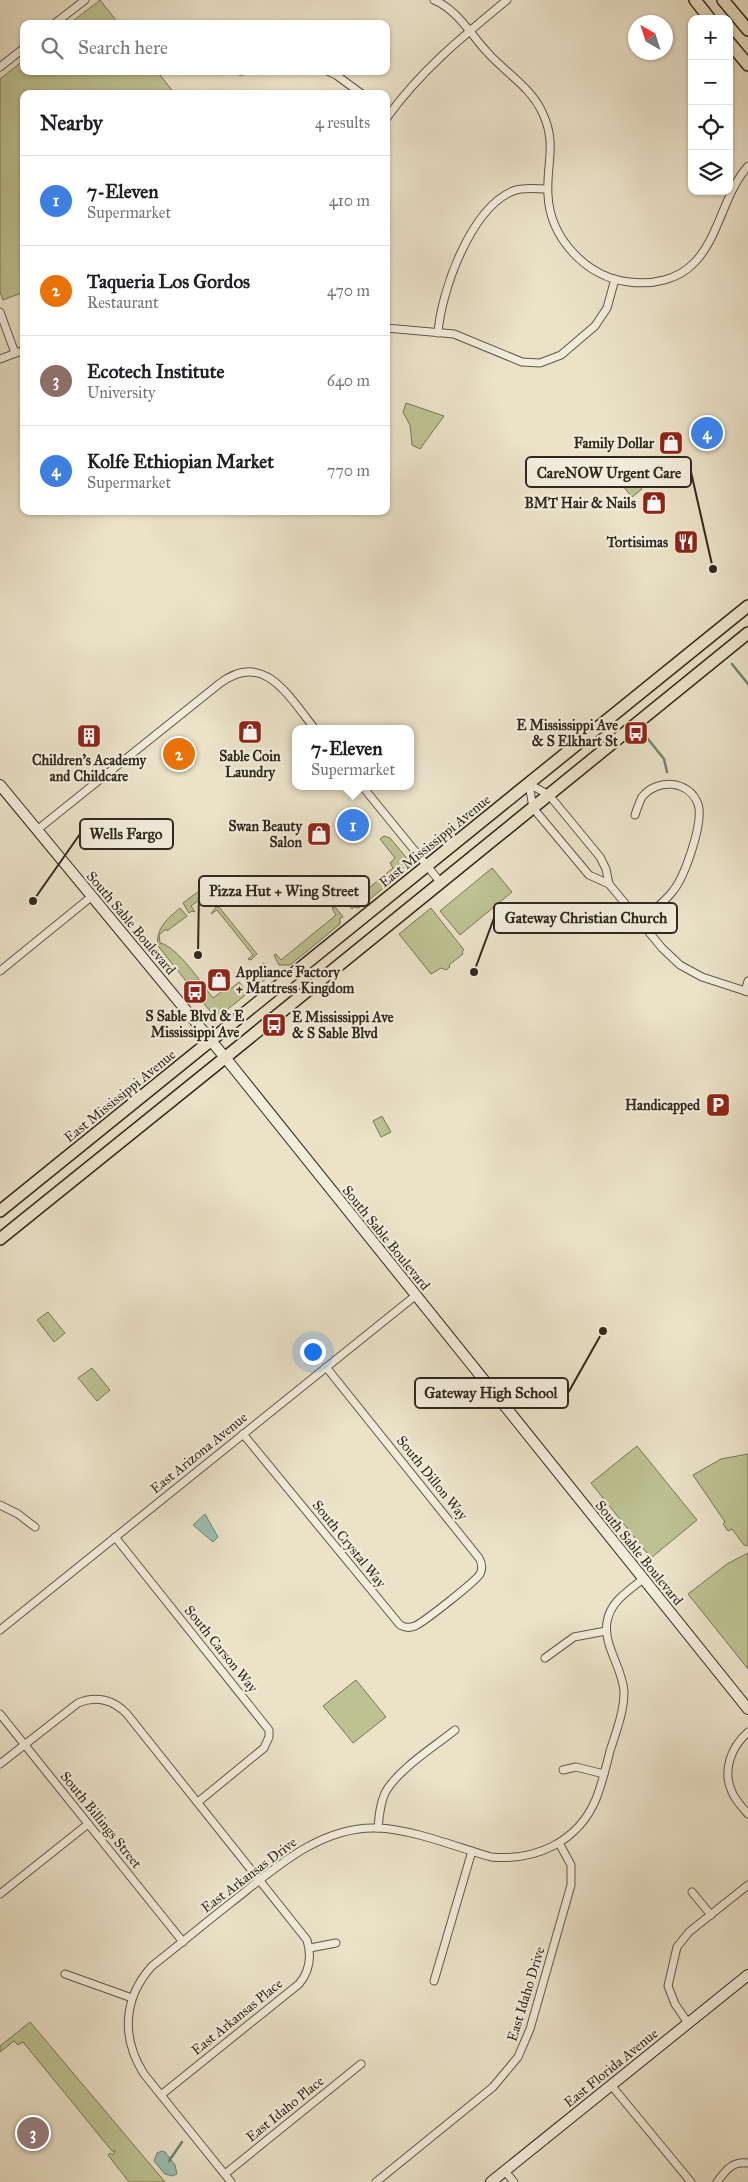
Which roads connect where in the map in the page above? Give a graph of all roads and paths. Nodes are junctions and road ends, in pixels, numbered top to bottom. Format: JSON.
{"nodes":[{"id":1,"x":434,"y":0,"type":"edge"},
{"id":2,"x":507,"y":0,"type":"edge"},
{"id":3,"x":695,"y":0,"type":"edge"},
{"id":4,"x":723,"y":0,"type":"edge"},
{"id":5,"x":80,"y":1,"type":"edge"},
{"id":6,"x":707,"y":15,"type":"edge"},
{"id":7,"x":59,"y":20,"type":"edge"},
{"id":8,"x":748,"y":30,"type":"edge"},
{"id":9,"x":470,"y":31,"type":"junction"},
{"id":10,"x":733,"y":47,"type":"edge"},
{"id":11,"x":20,"y":51,"type":"edge"},
{"id":12,"x":748,"y":65,"type":"edge"},
{"id":13,"x":0,"y":67,"type":"edge"},
{"id":14,"x":336,"y":75,"type":"edge"},
{"id":15,"x":357,"y":90,"type":"edge"},
{"id":16,"x":390,"y":112,"type":"edge"},
{"id":17,"x":748,"y":166,"type":"edge"},
{"id":18,"x":547,"y":189,"type":"junction"},
{"id":19,"x":615,"y":279,"type":"junction"},
{"id":20,"x":0,"y":312,"type":"edge"},
{"id":21,"x":390,"y":328,"type":"edge"},
{"id":22,"x":438,"y":333,"type":"junction"},
{"id":23,"x":20,"y":351,"type":"edge"},
{"id":24,"x":15,"y":353,"type":"junction"},
{"id":25,"x":0,"y":359,"type":"edge"},
{"id":26,"x":748,"y":606,"type":"edge"},
{"id":27,"x":748,"y":633,"type":"edge"},
{"id":28,"x":312,"y":725,"type":"edge"},
{"id":29,"x":529,"y":784,"type":"junction"},
{"id":30,"x":0,"y":785,"type":"edge"},
{"id":31,"x":365,"y":790,"type":"edge"},
{"id":32,"x":549,"y":795,"type":"junction"},
{"id":33,"x":533,"y":808,"type":"junction"},
{"id":34,"x":635,"y":815,"type":"dead end"},
{"id":35,"x":37,"y":830,"type":"junction"},
{"id":36,"x":427,"y":866,"type":"junction"},
{"id":37,"x":441,"y":883,"type":"junction"},
{"id":38,"x":609,"y":884,"type":"junction"},
{"id":39,"x":91,"y":897,"type":"junction"},
{"id":40,"x":640,"y":921,"type":"junction"},
{"id":41,"x":0,"y":972,"type":"edge"},
{"id":42,"x":748,"y":982,"type":"edge"},
{"id":43,"x":747,"y":992,"type":"edge"},
{"id":44,"x":212,"y":1042,"type":"junction"},
{"id":45,"x":225,"y":1058,"type":"junction"},
{"id":46,"x":0,"y":1211,"type":"edge"},
{"id":47,"x":0,"y":1239,"type":"edge"},
{"id":48,"x":415,"y":1296,"type":"junction"},
{"id":49,"x":326,"y":1367,"type":"junction"},
{"id":50,"x":243,"y":1434,"type":"junction"},
{"id":51,"x":0,"y":1505,"type":"edge"},
{"id":52,"x":35,"y":1527,"type":"dead end"},
{"id":53,"x":115,"y":1537,"type":"junction"},
{"id":54,"x":643,"y":1580,"type":"junction"},
{"id":55,"x":447,"y":1602,"type":"joint"},
{"id":56,"x":0,"y":1630,"type":"edge"},
{"id":57,"x":606,"y":1631,"type":"junction"},
{"id":58,"x":545,"y":1658,"type":"dead end"},
{"id":59,"x":748,"y":1710,"type":"edge"},
{"id":60,"x":0,"y":1714,"type":"edge"},
{"id":61,"x":455,"y":1730,"type":"dead end"},
{"id":62,"x":748,"y":1732,"type":"edge"},
{"id":63,"x":24,"y":1745,"type":"junction"},
{"id":64,"x":0,"y":1764,"type":"edge"},
{"id":65,"x":563,"y":1770,"type":"dead end"},
{"id":66,"x":604,"y":1774,"type":"junction"},
{"id":67,"x":198,"y":1802,"type":"junction"},
{"id":68,"x":748,"y":1814,"type":"edge"},
{"id":69,"x":88,"y":1824,"type":"junction"},
{"id":70,"x":378,"y":1828,"type":"junction"},
{"id":71,"x":559,"y":1843,"type":"junction"},
{"id":72,"x":472,"y":1851,"type":"junction"},
{"id":73,"x":260,"y":1880,"type":"junction"},
{"id":74,"x":748,"y":1885,"type":"edge"},
{"id":75,"x":692,"y":1892,"type":"dead end"},
{"id":76,"x":0,"y":1894,"type":"edge"},
{"id":77,"x":711,"y":1915,"type":"junction"},
{"id":78,"x":183,"y":1942,"type":"junction"},
{"id":79,"x":336,"y":1943,"type":"dead end"},
{"id":80,"x":310,"y":1948,"type":"junction"},
{"id":81,"x":65,"y":1974,"type":"dead end"},
{"id":82,"x":748,"y":1975,"type":"edge"},
{"id":83,"x":434,"y":1981,"type":"dead end"},
{"id":84,"x":132,"y":1998,"type":"junction"},
{"id":85,"x":688,"y":2023,"type":"junction"},
{"id":86,"x":361,"y":2064,"type":"dead end"},
{"id":87,"x":611,"y":2085,"type":"junction"},
{"id":88,"x":161,"y":2095,"type":"junction"},
{"id":89,"x":748,"y":2163,"type":"edge"},
{"id":90,"x":504,"y":2171,"type":"junction"},
{"id":91,"x":225,"y":2174,"type":"junction"},
{"id":92,"x":231,"y":2182,"type":"edge"},
{"id":93,"x":376,"y":2182,"type":"edge"},
{"id":94,"x":491,"y":2182,"type":"edge"},
{"id":95,"x":514,"y":2182,"type":"edge"},
{"id":96,"x":691,"y":2182,"type":"edge"},
{"id":97,"x":717,"y":2182,"type":"edge"}],
"edges":[{"from":1,"to":9,"type":"street"},
{"from":2,"to":9,"type":"street"},
{"from":3,"to":6,"type":"main road"},
{"from":4,"to":8,"type":"main road"},
{"from":5,"to":7,"type":"street"},
{"from":9,"to":16,"type":"street"},
{"from":9,"to":18,"type":"street"},
{"from":10,"to":12,"type":"main road"},
{"from":11,"to":13,"type":"street"},
{"from":14,"to":15,"type":"street"},
{"from":17,"to":19,"type":"street"},
{"from":18,"to":19,"type":"street"},
{"from":18,"to":22,"type":"street"},
{"from":19,"to":22,"type":"street"},
{"from":20,"to":24,"type":"street"},
{"from":21,"to":22,"type":"street"},
{"from":23,"to":24,"type":"street"},
{"from":24,"to":25,"type":"street"},
{"from":26,"to":29,"type":"main road","name":"East Mississippi Avenue"},
{"from":27,"to":32,"type":"main road"},
{"from":28,"to":35,"type":"street"},
{"from":29,"to":32,"type":"street"},
{"from":29,"to":33,"type":"street"},
{"from":29,"to":36,"type":"main road","name":"East Mississippi Avenue"},
{"from":30,"to":35,"type":"street","name":"South Sable Boulevard"},
{"from":31,"to":36,"type":"street"},
{"from":32,"to":33,"type":"main road"},
{"from":32,"to":38,"type":"street"},
{"from":33,"to":37,"type":"main road"},
{"from":33,"to":38,"type":"street"},
{"from":34,"to":40,"type":"street"},
{"from":35,"to":39,"type":"street","name":"South Sable Boulevard"},
{"from":36,"to":37,"type":"street"},
{"from":36,"to":44,"type":"main road","name":"East Mississippi Avenue"},
{"from":37,"to":45,"type":"main road"},
{"from":38,"to":40,"type":"street"},
{"from":39,"to":41,"type":"street"},
{"from":39,"to":44,"type":"street","name":"South Sable Boulevard"},
{"from":40,"to":43,"type":"street"},
{"from":42,"to":43,"type":"street"},
{"from":44,"to":45,"type":"street","name":"South Sable Boulevard"},
{"from":44,"to":46,"type":"main road","name":"East Mississippi Avenue"},
{"from":45,"to":47,"type":"main road"},
{"from":45,"to":48,"type":"street","name":"South Sable Boulevard"},
{"from":48,"to":49,"type":"street","name":"East Arizona Avenue"},
{"from":48,"to":54,"type":"street","name":"South Sable Boulevard"},
{"from":49,"to":50,"type":"street","name":"East Arizona Avenue"},
{"from":49,"to":55,"type":"street","name":"South Dillon Way"},
{"from":50,"to":53,"type":"street","name":"East Arizona Avenue"},
{"from":50,"to":55,"type":"street","name":"South Crystal Way"},
{"from":51,"to":52,"type":"street"},
{"from":53,"to":56,"type":"street","name":"East Arizona Avenue"},
{"from":53,"to":67,"type":"street","name":"South Carson Way"},
{"from":54,"to":57,"type":"street"},
{"from":54,"to":59,"type":"street","name":"South Sable Boulevard"},
{"from":57,"to":58,"type":"street"},
{"from":57,"to":66,"type":"street","name":"East Arkansas Drive"},
{"from":60,"to":63,"type":"street","name":"South Billings Street"},
{"from":61,"to":70,"type":"street"},
{"from":62,"to":68,"type":"street"},
{"from":63,"to":64,"type":"street"},
{"from":63,"to":67,"type":"street"},
{"from":63,"to":69,"type":"street","name":"South Billings Street"},
{"from":65,"to":66,"type":"street"},
{"from":66,"to":71,"type":"street","name":"East Arkansas Drive"},
{"from":67,"to":73,"type":"street"},
{"from":69,"to":76,"type":"street"},
{"from":69,"to":78,"type":"street","name":"South Billings Street"},
{"from":70,"to":72,"type":"street","name":"East Arkansas Drive"},
{"from":70,"to":73,"type":"street","name":"East Arkansas Drive"},
{"from":71,"to":72,"type":"street","name":"East Arkansas Drive"},
{"from":71,"to":93,"type":"street","name":"East Idaho Drive"},
{"from":72,"to":83,"type":"street"},
{"from":73,"to":78,"type":"street","name":"East Arkansas Drive"},
{"from":73,"to":80,"type":"street"},
{"from":74,"to":77,"type":"street"},
{"from":75,"to":77,"type":"street"},
{"from":77,"to":85,"type":"street"},
{"from":78,"to":84,"type":"street","name":"East Arkansas Drive"},
{"from":79,"to":80,"type":"street"},
{"from":80,"to":88,"type":"street","name":"East Arkansas Place"},
{"from":81,"to":84,"type":"street"},
{"from":82,"to":85,"type":"street","name":"East Florida Avenue"},
{"from":84,"to":88,"type":"street","name":"East Arkansas Drive"},
{"from":85,"to":87,"type":"street","name":"East Florida Avenue"},
{"from":86,"to":91,"type":"street","name":"East Idaho Place"},
{"from":87,"to":90,"type":"street","name":"East Florida Avenue"},
{"from":87,"to":96,"type":"street"},
{"from":88,"to":91,"type":"street","name":"East Arkansas Drive"},
{"from":89,"to":97,"type":"street"},
{"from":90,"to":94,"type":"street","name":"East Florida Avenue"},
{"from":90,"to":95,"type":"street"},
{"from":91,"to":92,"type":"street","name":"East Arkansas Drive"}]}
